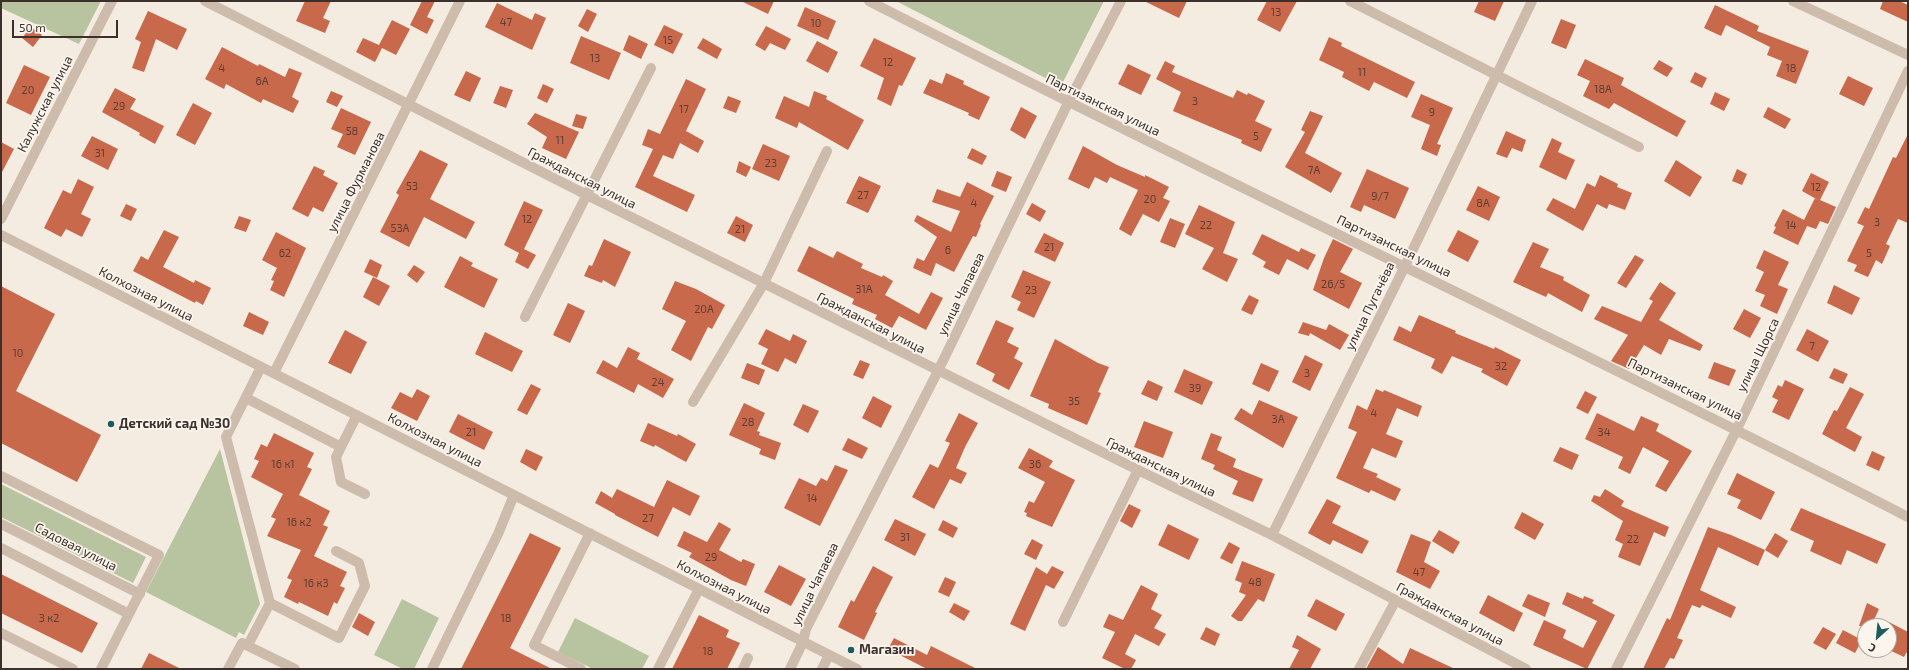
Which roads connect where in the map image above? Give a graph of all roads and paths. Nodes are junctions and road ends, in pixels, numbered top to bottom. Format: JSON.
{"nodes":[{"id":1,"x":112,"y":1,"type":"edge"},
{"id":2,"x":205,"y":1,"type":"edge"},
{"id":3,"x":460,"y":1,"type":"edge"},
{"id":4,"x":869,"y":1,"type":"edge"},
{"id":5,"x":1121,"y":1,"type":"edge"},
{"id":6,"x":1350,"y":1,"type":"edge"},
{"id":7,"x":1532,"y":1,"type":"edge"},
{"id":8,"x":1793,"y":1,"type":"edge"},
{"id":9,"x":1908,"y":55,"type":"edge"},
{"id":10,"x":651,"y":68,"type":"dead end"},
{"id":11,"x":1908,"y":71,"type":"edge"},
{"id":12,"x":1496,"y":74,"type":"junction"},
{"id":13,"x":1068,"y":103,"type":"junction"},
{"id":14,"x":409,"y":105,"type":"junction"},
{"id":15,"x":1639,"y":147,"type":"dead end"},
{"id":16,"x":828,"y":151,"type":"dead end"},
{"id":17,"x":587,"y":195,"type":"junction"},
{"id":18,"x":1,"y":219,"type":"edge"},
{"id":19,"x":1,"y":235,"type":"edge"},
{"id":20,"x":1405,"y":266,"type":"junction"},
{"id":21,"x":764,"y":283,"type":"junction"},
{"id":22,"x":525,"y":317,"type":"dead end"},
{"id":23,"x":261,"y":367,"type":"junction"},
{"id":24,"x":938,"y":371,"type":"junction"},
{"id":25,"x":274,"y":373,"type":"junction"},
{"id":26,"x":246,"y":398,"type":"junction"},
{"id":27,"x":693,"y":402,"type":"dead end"},
{"id":28,"x":357,"y":416,"type":"junction"},
{"id":29,"x":1737,"y":429,"type":"junction"},
{"id":30,"x":341,"y":447,"type":"junction"},
{"id":31,"x":1138,"y":470,"type":"junction"},
{"id":32,"x":1,"y":476,"type":"edge"},
{"id":33,"x":365,"y":494,"type":"dead end"},
{"id":34,"x":514,"y":495,"type":"junction"},
{"id":35,"x":1908,"y":517,"type":"edge"},
{"id":36,"x":1,"y":524,"type":"edge"},
{"id":37,"x":590,"y":534,"type":"junction"},
{"id":38,"x":1272,"y":536,"type":"junction"},
{"id":39,"x":1,"y":548,"type":"edge"},
{"id":40,"x":336,"y":551,"type":"dead end"},
{"id":41,"x":699,"y":589,"type":"junction"},
{"id":42,"x":140,"y":594,"type":"junction"},
{"id":43,"x":1396,"y":600,"type":"junction"},
{"id":44,"x":270,"y":603,"type":"junction"},
{"id":45,"x":130,"y":614,"type":"junction"},
{"id":46,"x":1062,"y":622,"type":"dead end"},
{"id":47,"x":1,"y":633,"type":"edge"},
{"id":48,"x":803,"y":642,"type":"junction"},
{"id":49,"x":245,"y":644,"type":"junction"},
{"id":50,"x":829,"y":655,"type":"junction"},
{"id":51,"x":748,"y":658,"type":"dead end"},
{"id":52,"x":73,"y":669,"type":"edge"},
{"id":53,"x":101,"y":669,"type":"edge"},
{"id":54,"x":228,"y":669,"type":"edge"},
{"id":55,"x":295,"y":669,"type":"edge"},
{"id":56,"x":432,"y":669,"type":"edge"},
{"id":57,"x":581,"y":669,"type":"edge"},
{"id":58,"x":658,"y":669,"type":"edge"},
{"id":59,"x":743,"y":669,"type":"edge"},
{"id":60,"x":790,"y":669,"type":"edge"},
{"id":61,"x":822,"y":669,"type":"edge"},
{"id":62,"x":857,"y":669,"type":"edge"},
{"id":63,"x":1359,"y":669,"type":"edge"},
{"id":64,"x":1526,"y":669,"type":"edge"},
{"id":65,"x":1616,"y":669,"type":"edge"}],
"edges":[{"from":1,"to":18,"type":"street","name":"Калужская улица"},
{"from":2,"to":14,"type":"street","name":"Гражданская улица"},
{"from":3,"to":14,"type":"street","name":"улица Фурманова"},
{"from":4,"to":13,"type":"street","name":"Партизанская улица"},
{"from":5,"to":13,"type":"street","name":"улица Чапаева"},
{"from":6,"to":12,"type":"street"},
{"from":7,"to":12,"type":"street","name":"улица Пугачёва"},
{"from":8,"to":9,"type":"street"},
{"from":10,"to":17,"type":"street"},
{"from":11,"to":29,"type":"street","name":"улица Щорса"},
{"from":12,"to":15,"type":"street"},
{"from":12,"to":20,"type":"street","name":"улица Пугачёва"},
{"from":13,"to":20,"type":"street","name":"Партизанская улица"},
{"from":13,"to":24,"type":"street","name":"улица Чапаева"},
{"from":14,"to":17,"type":"street","name":"Гражданская улица"},
{"from":14,"to":25,"type":"street","name":"улица Фурманова"},
{"from":16,"to":21,"type":"street"},
{"from":17,"to":21,"type":"street","name":"Гражданская улица"},
{"from":17,"to":22,"type":"street"},
{"from":19,"to":23,"type":"street","name":"Колхозная улица"},
{"from":20,"to":29,"type":"street","name":"Партизанская улица"},
{"from":20,"to":38,"type":"street","name":"улица Пугачёва"},
{"from":21,"to":24,"type":"street","name":"Гражданская улица"},
{"from":21,"to":27,"type":"street"},
{"from":23,"to":25,"type":"street","name":"Колхозная улица"},
{"from":23,"to":26,"type":"street"},
{"from":24,"to":31,"type":"street","name":"Гражданская улица"},
{"from":24,"to":48,"type":"street","name":"улица Чапаева"},
{"from":25,"to":28,"type":"street","name":"Колхозная улица"},
{"from":26,"to":30,"type":"street"},
{"from":26,"to":44,"type":"street"},
{"from":28,"to":30,"type":"street"},
{"from":28,"to":34,"type":"street","name":"Колхозная улица"},
{"from":29,"to":35,"type":"street","name":"Партизанская улица"},
{"from":29,"to":65,"type":"street","name":"улица Щорса"},
{"from":30,"to":33,"type":"street"},
{"from":31,"to":38,"type":"street","name":"Гражданская улица"},
{"from":31,"to":46,"type":"street"},
{"from":32,"to":42,"type":"street"},
{"from":34,"to":37,"type":"street","name":"Колхозная улица"},
{"from":34,"to":56,"type":"street"},
{"from":36,"to":42,"type":"street","name":"Садовая улица"},
{"from":37,"to":41,"type":"street","name":"Колхозная улица"},
{"from":37,"to":57,"type":"street"},
{"from":38,"to":43,"type":"street","name":"Гражданская улица"},
{"from":39,"to":45,"type":"street"},
{"from":40,"to":44,"type":"street"},
{"from":41,"to":48,"type":"street","name":"Колхозная улица"},
{"from":41,"to":58,"type":"street"},
{"from":42,"to":45,"type":"street"},
{"from":43,"to":63,"type":"street"},
{"from":43,"to":64,"type":"street","name":"Гражданская улица"},
{"from":44,"to":49,"type":"street"},
{"from":45,"to":53,"type":"street"},
{"from":47,"to":52,"type":"street"},
{"from":48,"to":50,"type":"street","name":"Колхозная улица"},
{"from":48,"to":60,"type":"street","name":"улица Чапаева"},
{"from":49,"to":54,"type":"street"},
{"from":49,"to":55,"type":"street"},
{"from":50,"to":61,"type":"street"},
{"from":50,"to":62,"type":"street","name":"Колхозная улица"},
{"from":51,"to":59,"type":"street"}]}
